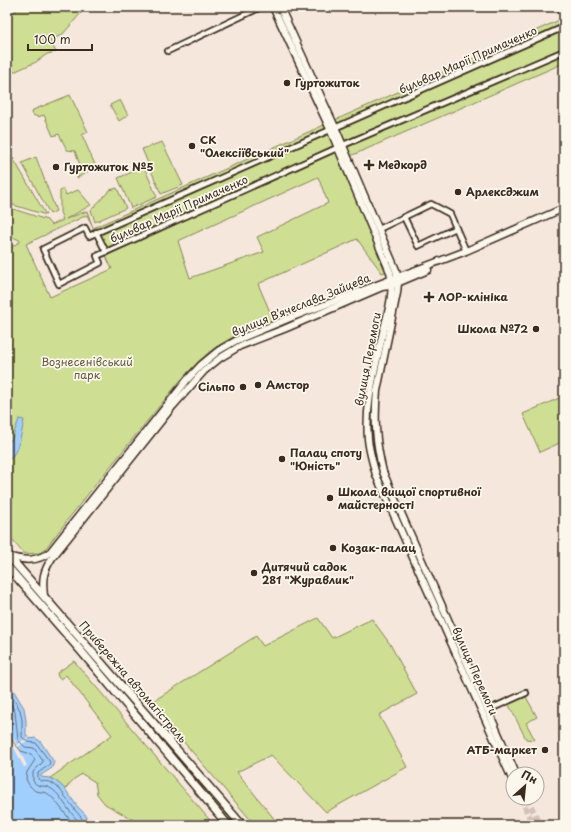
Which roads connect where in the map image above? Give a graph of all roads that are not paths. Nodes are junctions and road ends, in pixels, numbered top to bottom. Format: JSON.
{"nodes":[{"id":1,"x":261,"y":7,"type":"edge"},
{"id":2,"x":273,"y":7,"type":"edge"},
{"id":3,"x":280,"y":7,"type":"edge"},
{"id":4,"x":561,"y":7,"type":"edge"},
{"id":5,"x":564,"y":15,"type":"edge"},
{"id":6,"x":564,"y":27,"type":"edge"},
{"id":7,"x":168,"y":50,"type":"dead end"},
{"id":8,"x":564,"y":51,"type":"edge"},
{"id":9,"x":332,"y":128,"type":"junction"},
{"id":10,"x":340,"y":147,"type":"junction"},
{"id":11,"x":564,"y":208,"type":"edge"},
{"id":12,"x":564,"y":211,"type":"edge"},
{"id":13,"x":404,"y":217,"type":"junction"},
{"id":14,"x":456,"y":228,"type":"junction"},
{"id":15,"x":379,"y":229,"type":"junction"},
{"id":16,"x":96,"y":232,"type":"junction"},
{"id":17,"x":466,"y":251,"type":"junction"},
{"id":18,"x":106,"y":252,"type":"junction"},
{"id":19,"x":395,"y":281,"type":"junction"},
{"id":20,"x":368,"y":439,"type":"junction"},
{"id":21,"x":376,"y":439,"type":"junction"},
{"id":22,"x":370,"y":452,"type":"junction"},
{"id":23,"x":378,"y":452,"type":"junction"},
{"id":24,"x":8,"y":555,"type":"edge"},
{"id":25,"x":7,"y":566,"type":"edge"},
{"id":26,"x":44,"y":596,"type":"junction"},
{"id":27,"x":526,"y":693,"type":"dead end"},
{"id":28,"x":488,"y":710,"type":"junction"},
{"id":29,"x":170,"y":742,"type":"junction"},
{"id":30,"x":164,"y":750,"type":"junction"},
{"id":31,"x":178,"y":751,"type":"junction"},
{"id":32,"x":170,"y":756,"type":"junction"},
{"id":33,"x":506,"y":766,"type":"edge"},
{"id":34,"x":512,"y":766,"type":"edge"},
{"id":35,"x":228,"y":825,"type":"edge"},
{"id":36,"x":242,"y":825,"type":"edge"}],
"edges":[{"from":1,"to":7,"type":"street"},
{"from":2,"to":9,"type":"main road","name":"вулиця Перемоги"},
{"from":3,"to":9,"type":"main road","name":"вулиця Перемоги"},
{"from":4,"to":5,"type":"street"},
{"from":6,"to":9,"type":"street","name":"бульвар Марії Примаченко"},
{"from":8,"to":10,"type":"street","name":"бульвар Марії Примаченко"},
{"from":9,"to":10,"type":"main road","name":"вулиця Перемоги"},
{"from":9,"to":16,"type":"street","name":"бульвар Марії Примаченко"},
{"from":10,"to":15,"type":"main road","name":"вулиця Перемоги"},
{"from":10,"to":18,"type":"street","name":"бульвар Марії Примаченко"},
{"from":10,"to":19,"type":"main road","name":"вулиця Перемоги"},
{"from":11,"to":17,"type":"main road","name":"вулиця Вʼячеслава Зайцева"},
{"from":12,"to":19,"type":"main road","name":"вулиця Вʼячеслава Зайцева"},
{"from":13,"to":14,"type":"street"},
{"from":13,"to":14,"type":"street"},
{"from":13,"to":15,"type":"street"},
{"from":14,"to":17,"type":"street"},
{"from":15,"to":19,"type":"main road","name":"вулиця Перемоги"},
{"from":16,"to":18,"type":"street","name":"бульвар Марії Примаченко"},
{"from":16,"to":18,"type":"street"},
{"from":17,"to":19,"type":"main road","name":"вулиця Вʼячеслава Зайцева"},
{"from":19,"to":20,"type":"main road","name":"вулиця Перемоги"},
{"from":19,"to":21,"type":"main road","name":"вулиця Перемоги"},
{"from":19,"to":24,"type":"main road","name":"вулиця Вʼячеслава Зайцева"},
{"from":19,"to":26,"type":"main road","name":"вулиця Вʼячеслава Зайцева"},
{"from":20,"to":21,"type":"main road"},
{"from":20,"to":22,"type":"main road","name":"вулиця Перемоги"},
{"from":21,"to":23,"type":"main road","name":"вулиця Перемоги"},
{"from":22,"to":23,"type":"main road"},
{"from":22,"to":33,"type":"main road","name":"вулиця Перемоги"},
{"from":23,"to":28,"type":"main road","name":"вулиця Перемоги"},
{"from":24,"to":26,"type":"main road","name":"Прибережна автомагістраль"},
{"from":25,"to":30,"type":"main road","name":"Прибережна автомагістраль"},
{"from":26,"to":29,"type":"main road","name":"Прибережна автомагістраль"},
{"from":27,"to":28,"type":"street"},
{"from":28,"to":34,"type":"main road","name":"вулиця Перемоги"},
{"from":29,"to":30,"type":"main road"},
{"from":29,"to":31,"type":"main road","name":"Прибережна автомагістраль"},
{"from":30,"to":32,"type":"main road","name":"Прибережна автомагістраль"},
{"from":31,"to":32,"type":"main road"},
{"from":31,"to":36,"type":"main road","name":"Прибережна автомагістраль"},
{"from":32,"to":35,"type":"main road","name":"Прибережна автомагістраль"}]}
